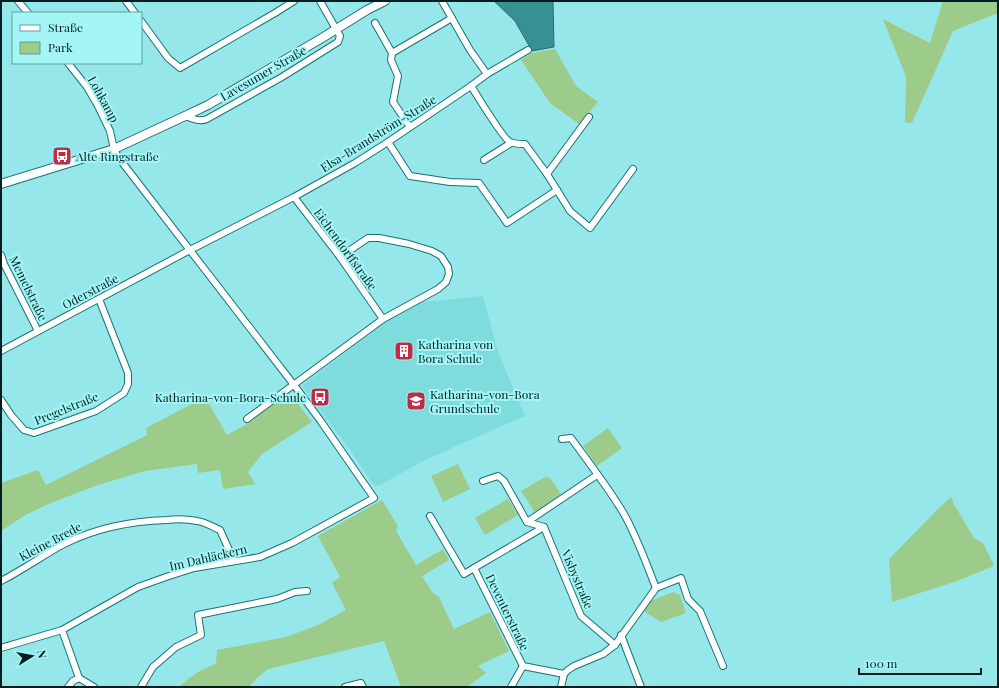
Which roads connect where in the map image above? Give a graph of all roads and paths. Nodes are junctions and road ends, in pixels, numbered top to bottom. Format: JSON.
{"nodes":[{"id":1,"x":18,"y":1,"type":"edge"},
{"id":2,"x":126,"y":1,"type":"edge"},
{"id":3,"x":294,"y":1,"type":"edge"},
{"id":4,"x":320,"y":1,"type":"edge"},
{"id":5,"x":385,"y":1,"type":"edge"},
{"id":6,"x":442,"y":1,"type":"edge"},
{"id":7,"x":27,"y":12,"type":"edge"},
{"id":8,"x":134,"y":12,"type":"edge"},
{"id":9,"x":452,"y":18,"type":"junction"},
{"id":10,"x":142,"y":22,"type":"edge"},
{"id":11,"x":375,"y":23,"type":"dead end"},
{"id":12,"x":336,"y":29,"type":"junction"},
{"id":13,"x":528,"y":50,"type":"dead end"},
{"id":14,"x":392,"y":53,"type":"junction"},
{"id":15,"x":69,"y":64,"type":"edge"},
{"id":16,"x":487,"y":74,"type":"junction"},
{"id":17,"x":471,"y":86,"type":"junction"},
{"id":18,"x":186,"y":116,"type":"junction"},
{"id":19,"x":589,"y":117,"type":"dead end"},
{"id":20,"x":410,"y":127,"type":"junction"},
{"id":21,"x":388,"y":142,"type":"junction"},
{"id":22,"x":511,"y":143,"type":"junction"},
{"id":23,"x":114,"y":149,"type":"junction"},
{"id":24,"x":484,"y":160,"type":"dead end"},
{"id":25,"x":634,"y":168,"type":"dead end"},
{"id":26,"x":547,"y":174,"type":"junction"},
{"id":27,"x":1,"y":184,"type":"edge"},
{"id":28,"x":557,"y":190,"type":"junction"},
{"id":29,"x":294,"y":197,"type":"junction"},
{"id":30,"x":190,"y":250,"type":"junction"},
{"id":31,"x":1,"y":255,"type":"edge"},
{"id":32,"x":340,"y":257,"type":"junction"},
{"id":33,"x":99,"y":299,"type":"junction"},
{"id":34,"x":383,"y":319,"type":"junction"},
{"id":35,"x":38,"y":331,"type":"junction"},
{"id":36,"x":1,"y":351,"type":"edge"},
{"id":37,"x":294,"y":385,"type":"junction"},
{"id":38,"x":1,"y":400,"type":"edge"},
{"id":39,"x":247,"y":419,"type":"dead end"},
{"id":40,"x":562,"y":439,"type":"dead end"},
{"id":41,"x":597,"y":475,"type":"junction"},
{"id":42,"x":483,"y":481,"type":"dead end"},
{"id":43,"x":430,"y":516,"type":"dead end"},
{"id":44,"x":527,"y":522,"type":"junction"},
{"id":45,"x":544,"y":527,"type":"junction"},
{"id":46,"x":234,"y":561,"type":"junction"},
{"id":47,"x":474,"y":568,"type":"junction"},
{"id":48,"x":1,"y":581,"type":"edge"},
{"id":49,"x":656,"y":588,"type":"junction"},
{"id":50,"x":307,"y":591,"type":"dead end"},
{"id":51,"x":62,"y":630,"type":"junction"},
{"id":52,"x":621,"y":635,"type":"junction"},
{"id":53,"x":615,"y":645,"type":"junction"},
{"id":54,"x":1,"y":648,"type":"edge"},
{"id":55,"x":523,"y":666,"type":"junction"},
{"id":56,"x":723,"y":666,"type":"dead end"},
{"id":57,"x":564,"y":674,"type":"junction"},
{"id":58,"x":79,"y":678,"type":"junction"},
{"id":59,"x":68,"y":687,"type":"edge"},
{"id":60,"x":94,"y":687,"type":"edge"},
{"id":61,"x":142,"y":687,"type":"edge"},
{"id":62,"x":345,"y":687,"type":"edge"},
{"id":63,"x":363,"y":687,"type":"edge"},
{"id":64,"x":511,"y":687,"type":"edge"},
{"id":65,"x":561,"y":687,"type":"edge"},
{"id":66,"x":641,"y":687,"type":"edge"}],
"edges":[{"from":1,"to":7,"type":"street"},
{"from":2,"to":8,"type":"street"},
{"from":3,"to":10,"type":"street"},
{"from":4,"to":12,"type":"street"},
{"from":5,"to":12,"type":"street","name":"Lavesumer Straße"},
{"from":6,"to":9,"type":"street"},
{"from":9,"to":14,"type":"street"},
{"from":9,"to":16,"type":"street"},
{"from":11,"to":14,"type":"street"},
{"from":12,"to":18,"type":"street","name":"Lavesumer Straße"},
{"from":12,"to":18,"type":"street","name":"Lavesumer Straße"},
{"from":13,"to":16,"type":"street","name":"Elsa-Brandström-Straße"},
{"from":14,"to":20,"type":"street"},
{"from":15,"to":23,"type":"street","name":"Lohkamp"},
{"from":16,"to":17,"type":"street","name":"Elsa-Brandström-Straße"},
{"from":17,"to":20,"type":"street","name":"Elsa-Brandström-Straße"},
{"from":17,"to":22,"type":"street"},
{"from":18,"to":23,"type":"street","name":"Lavesumer Straße"},
{"from":19,"to":26,"type":"street"},
{"from":20,"to":21,"type":"street","name":"Elsa-Brandström-Straße"},
{"from":21,"to":28,"type":"street"},
{"from":21,"to":29,"type":"street","name":"Elsa-Brandström-Straße"},
{"from":22,"to":24,"type":"street"},
{"from":22,"to":26,"type":"street"},
{"from":23,"to":27,"type":"street","name":"Lavesumer Straße"},
{"from":23,"to":30,"type":"street"},
{"from":25,"to":28,"type":"street"},
{"from":26,"to":28,"type":"street"},
{"from":29,"to":30,"type":"street"},
{"from":29,"to":32,"type":"street","name":"Eichendorffstraße"},
{"from":30,"to":33,"type":"street","name":"Oderstraße"},
{"from":30,"to":37,"type":"street"},
{"from":31,"to":35,"type":"street","name":"Memelstraße"},
{"from":32,"to":34,"type":"street","name":"Eichendorffstraße"},
{"from":32,"to":34,"type":"street"},
{"from":33,"to":35,"type":"street","name":"Oderstraße"},
{"from":33,"to":38,"type":"street","name":"Pregelstraße"},
{"from":34,"to":37,"type":"street"},
{"from":35,"to":36,"type":"street","name":"Oderstraße"},
{"from":37,"to":39,"type":"street"},
{"from":37,"to":46,"type":"street","name":"Im Dahläckern"},
{"from":40,"to":41,"type":"street"},
{"from":41,"to":44,"type":"street"},
{"from":41,"to":49,"type":"street"},
{"from":42,"to":44,"type":"street"},
{"from":43,"to":47,"type":"street","name":"Deventerstraße"},
{"from":44,"to":45,"type":"street"},
{"from":45,"to":47,"type":"street","name":"Deventerstraße"},
{"from":45,"to":53,"type":"street","name":"Visbystraße"},
{"from":46,"to":48,"type":"street","name":"Kleine Brede"},
{"from":46,"to":51,"type":"street","name":"Im Dahläckern"},
{"from":47,"to":55,"type":"street","name":"Deventerstraße"},
{"from":49,"to":52,"type":"street"},
{"from":49,"to":56,"type":"street"},
{"from":50,"to":61,"type":"street"},
{"from":51,"to":54,"type":"street","name":"Im Dahläckern"},
{"from":51,"to":58,"type":"street"},
{"from":52,"to":53,"type":"street"},
{"from":52,"to":66,"type":"street"},
{"from":53,"to":57,"type":"street"},
{"from":55,"to":57,"type":"street","name":"Deventerstraße"},
{"from":55,"to":64,"type":"street","name":"Deventerstraße"},
{"from":57,"to":65,"type":"street"},
{"from":58,"to":59,"type":"street"},
{"from":58,"to":60,"type":"street"},
{"from":62,"to":63,"type":"street"}]}
